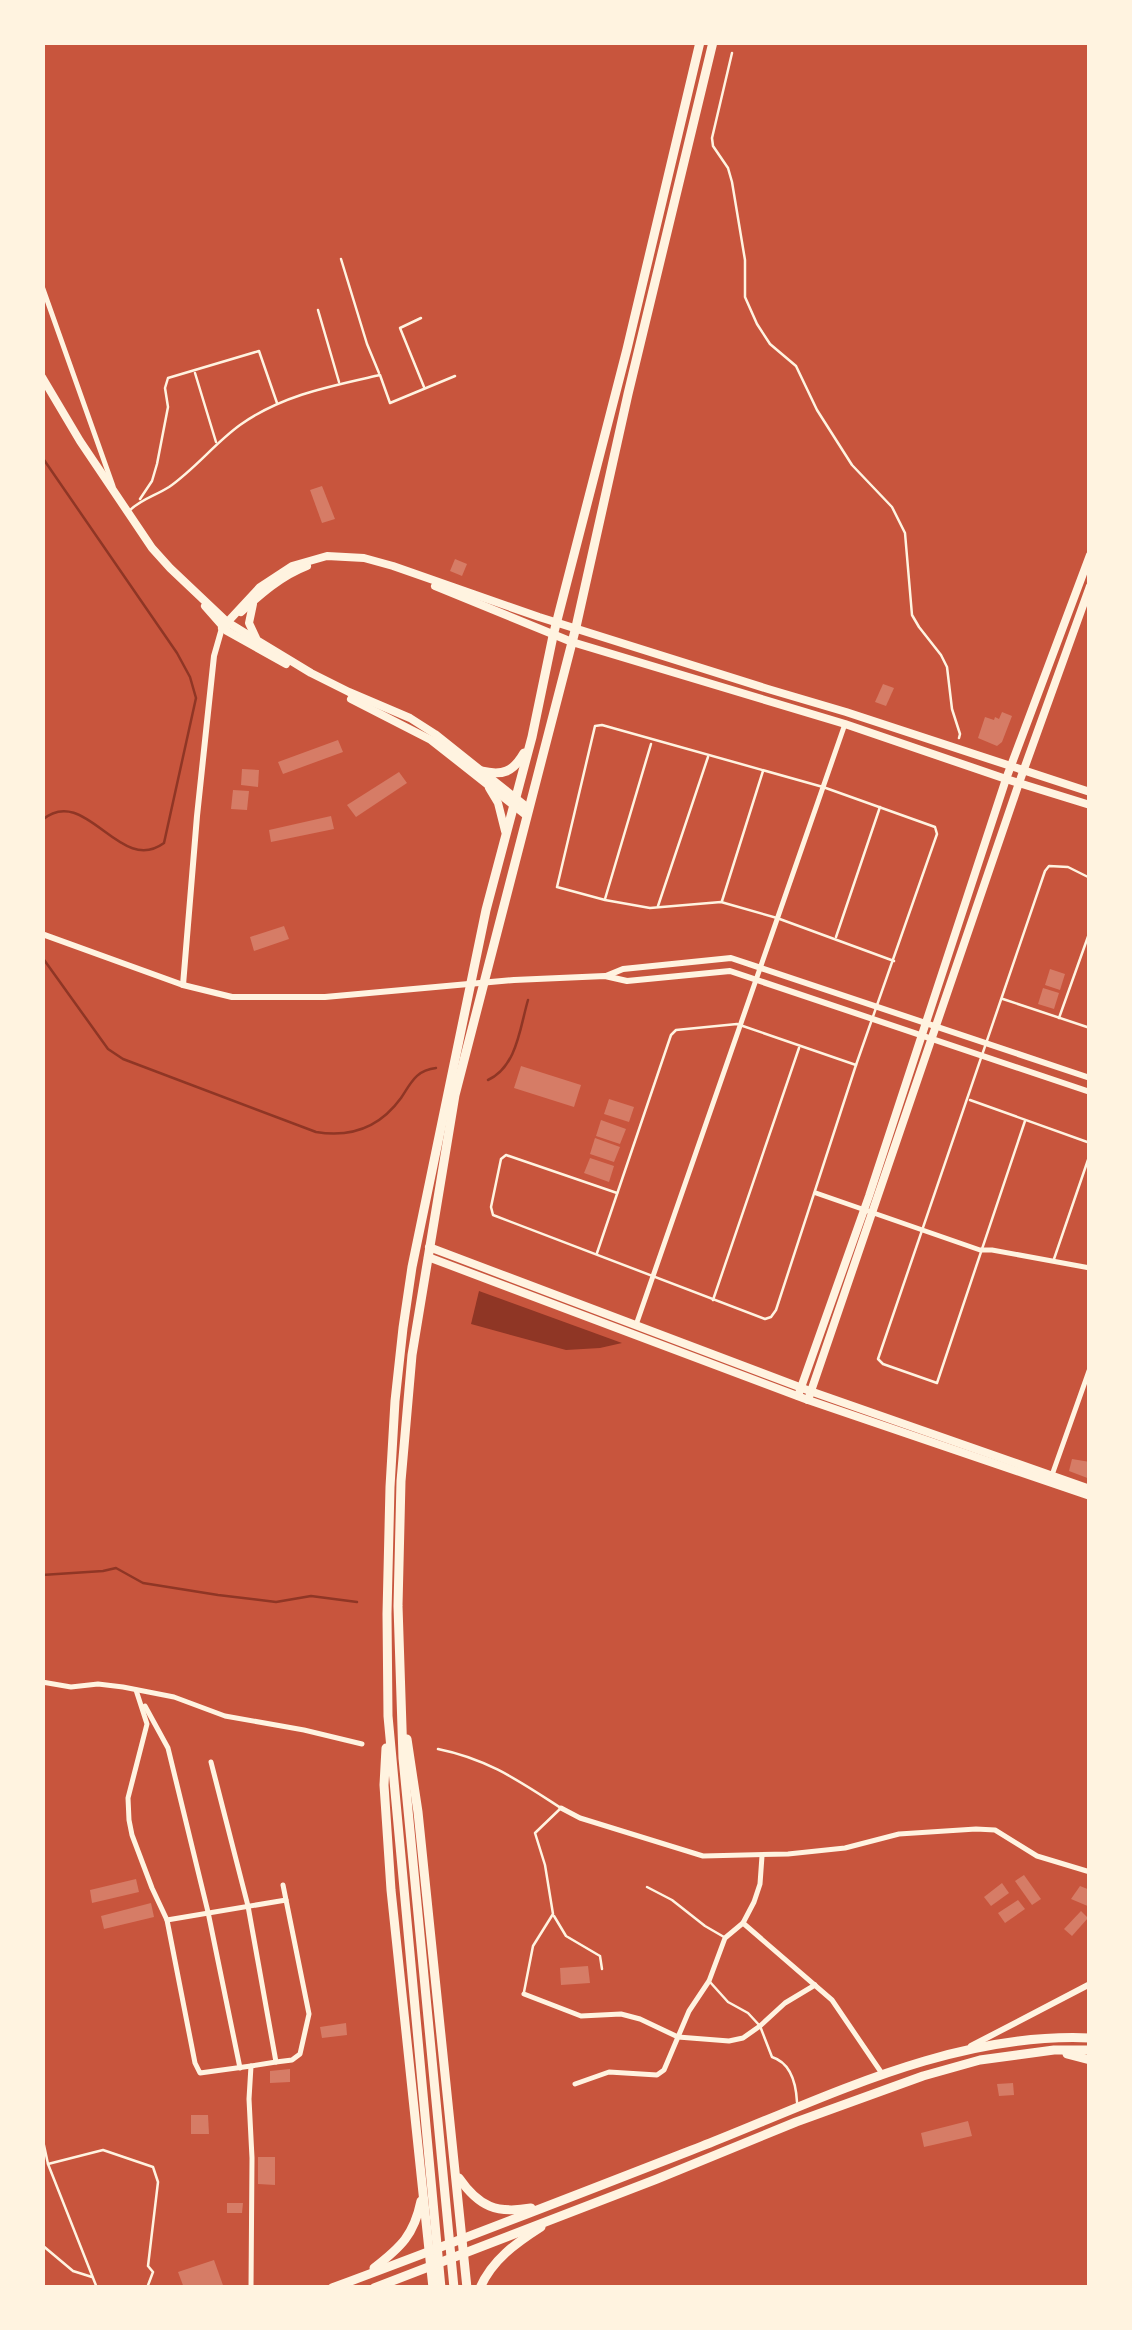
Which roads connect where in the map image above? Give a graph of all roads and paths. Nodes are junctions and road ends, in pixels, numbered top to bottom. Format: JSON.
{"nodes":[{"id":1,"x":700,"y":42,"type":"edge"},
{"id":2,"x":713,"y":42,"type":"edge"},
{"id":3,"x":732,"y":53,"type":"dead end"},
{"id":4,"x":341,"y":259,"type":"dead end"},
{"id":5,"x":42,"y":286,"type":"edge"},
{"id":6,"x":318,"y":310,"type":"dead end"},
{"id":7,"x":421,"y":318,"type":"dead end"},
{"id":8,"x":194,"y":371,"type":"junction"},
{"id":9,"x":380,"y":375,"type":"junction"},
{"id":10,"x":455,"y":376,"type":"dead end"},
{"id":11,"x":42,"y":378,"type":"edge"},
{"id":12,"x":340,"y":384,"type":"junction"},
{"id":13,"x":424,"y":389,"type":"junction"},
{"id":14,"x":277,"y":404,"type":"junction"},
{"id":15,"x":216,"y":444,"type":"junction"},
{"id":16,"x":116,"y":496,"type":"junction"},
{"id":17,"x":139,"y":502,"type":"junction"},
{"id":18,"x":128,"y":512,"type":"junction"},
{"id":19,"x":1090,"y":555,"type":"edge"},
{"id":20,"x":1090,"y":586,"type":"edge"},
{"id":21,"x":256,"y":599,"type":"junction"},
{"id":22,"x":557,"y":621,"type":"junction"},
{"id":23,"x":227,"y":626,"type":"junction"},
{"id":24,"x":576,"y":627,"type":"junction"},
{"id":25,"x":553,"y":636,"type":"junction"},
{"id":26,"x":258,"y":642,"type":"junction"},
{"id":27,"x":572,"y":642,"type":"junction"},
{"id":28,"x":846,"y":724,"type":"junction"},
{"id":29,"x":532,"y":737,"type":"junction"},
{"id":30,"x":652,"y":740,"type":"junction"},
{"id":31,"x":955,"y":749,"type":"junction"},
{"id":32,"x":708,"y":756,"type":"junction"},
{"id":33,"x":1012,"y":767,"type":"junction"},
{"id":34,"x":762,"y":771,"type":"junction"},
{"id":35,"x":1024,"y":771,"type":"junction"},
{"id":36,"x":482,"y":776,"type":"junction"},
{"id":37,"x":1006,"y":779,"type":"junction"},
{"id":38,"x":1019,"y":783,"type":"junction"},
{"id":39,"x":824,"y":787,"type":"junction"},
{"id":40,"x":1090,"y":792,"type":"edge"},
{"id":41,"x":514,"y":802,"type":"junction"},
{"id":42,"x":1090,"y":805,"type":"edge"},
{"id":43,"x":880,"y":806,"type":"junction"},
{"id":44,"x":527,"y":812,"type":"junction"},
{"id":45,"x":505,"y":838,"type":"junction"},
{"id":46,"x":1090,"y":878,"type":"edge"},
{"id":47,"x":605,"y":900,"type":"junction"},
{"id":48,"x":722,"y":902,"type":"junction"},
{"id":49,"x":658,"y":908,"type":"junction"},
{"id":50,"x":778,"y":918,"type":"junction"},
{"id":51,"x":1090,"y":931,"type":"edge"},
{"id":52,"x":42,"y":934,"type":"edge"},
{"id":53,"x":835,"y":938,"type":"junction"},
{"id":54,"x":894,"y":961,"type":"junction"},
{"id":55,"x":761,"y":966,"type":"junction"},
{"id":56,"x":605,"y":976,"type":"junction"},
{"id":57,"x":756,"y":978,"type":"junction"},
{"id":58,"x":183,"y":985,"type":"junction"},
{"id":59,"x":1002,"y":998,"type":"junction"},
{"id":60,"x":877,"y":1008,"type":"junction"},
{"id":61,"x":1059,"y":1018,"type":"junction"},
{"id":62,"x":874,"y":1019,"type":"junction"},
{"id":63,"x":931,"y":1024,"type":"junction"},
{"id":64,"x":740,"y":1025,"type":"junction"},
{"id":65,"x":1090,"y":1028,"type":"edge"},
{"id":66,"x":927,"y":1037,"type":"junction"},
{"id":67,"x":986,"y":1043,"type":"junction"},
{"id":68,"x":800,"y":1047,"type":"junction"},
{"id":69,"x":982,"y":1055,"type":"junction"},
{"id":70,"x":856,"y":1066,"type":"junction"},
{"id":71,"x":1090,"y":1078,"type":"edge"},
{"id":72,"x":1090,"y":1092,"type":"edge"},
{"id":73,"x":968,"y":1100,"type":"junction"},
{"id":74,"x":1025,"y":1121,"type":"junction"},
{"id":75,"x":1090,"y":1144,"type":"edge"},
{"id":76,"x":1090,"y":1154,"type":"edge"},
{"id":77,"x":617,"y":1193,"type":"junction"},
{"id":78,"x":816,"y":1193,"type":"junction"},
{"id":79,"x":868,"y":1212,"type":"junction"},
{"id":80,"x":921,"y":1231,"type":"junction"},
{"id":81,"x":980,"y":1250,"type":"junction"},
{"id":82,"x":428,"y":1252,"type":"junction"},
{"id":83,"x":596,"y":1255,"type":"junction"},
{"id":84,"x":1054,"y":1260,"type":"junction"},
{"id":85,"x":1090,"y":1268,"type":"edge"},
{"id":86,"x":653,"y":1277,"type":"junction"},
{"id":87,"x":713,"y":1300,"type":"junction"},
{"id":88,"x":634,"y":1330,"type":"junction"},
{"id":89,"x":1090,"y":1368,"type":"edge"},
{"id":90,"x":804,"y":1394,"type":"junction"},
{"id":91,"x":1052,"y":1475,"type":"junction"},
{"id":92,"x":1064,"y":1486,"type":"junction"},
{"id":93,"x":1090,"y":1493,"type":"edge"},
{"id":94,"x":42,"y":1682,"type":"edge"},
{"id":95,"x":136,"y":1690,"type":"junction"},
{"id":96,"x":400,"y":1692,"type":"junction"},
{"id":97,"x":388,"y":1716,"type":"junction"},
{"id":98,"x":362,"y":1744,"type":"dead end"},
{"id":99,"x":438,"y":1750,"type":"dead end"},
{"id":100,"x":211,"y":1762,"type":"dead end"},
{"id":101,"x":560,"y":1808,"type":"junction"},
{"id":102,"x":762,"y":1856,"type":"junction"},
{"id":103,"x":1090,"y":1872,"type":"edge"},
{"id":104,"x":283,"y":1885,"type":"dead end"},
{"id":105,"x":647,"y":1887,"type":"dead end"},
{"id":106,"x":286,"y":1900,"type":"junction"},
{"id":107,"x":248,"y":1906,"type":"junction"},
{"id":108,"x":208,"y":1912,"type":"junction"},
{"id":109,"x":553,"y":1914,"type":"junction"},
{"id":110,"x":167,"y":1920,"type":"junction"},
{"id":111,"x":743,"y":1923,"type":"junction"},
{"id":112,"x":725,"y":1938,"type":"junction"},
{"id":113,"x":602,"y":1969,"type":"dead end"},
{"id":114,"x":419,"y":1981,"type":"junction"},
{"id":115,"x":709,"y":1981,"type":"junction"},
{"id":116,"x":1090,"y":1984,"type":"edge"},
{"id":117,"x":815,"y":1985,"type":"junction"},
{"id":118,"x":524,"y":1994,"type":"joint"},
{"id":119,"x":760,"y":2026,"type":"junction"},
{"id":120,"x":678,"y":2036,"type":"junction"},
{"id":121,"x":1090,"y":2038,"type":"edge"},
{"id":122,"x":963,"y":2050,"type":"junction"},
{"id":123,"x":1054,"y":2050,"type":"junction"},
{"id":124,"x":1090,"y":2050,"type":"edge"},
{"id":125,"x":1090,"y":2060,"type":"edge"},
{"id":126,"x":276,"y":2062,"type":"junction"},
{"id":127,"x":250,"y":2066,"type":"junction"},
{"id":128,"x":240,"y":2068,"type":"junction"},
{"id":129,"x":883,"y":2075,"type":"junction"},
{"id":130,"x":575,"y":2084,"type":"dead end"},
{"id":131,"x":798,"y":2108,"type":"junction"},
{"id":132,"x":42,"y":2136,"type":"edge"},
{"id":133,"x":48,"y":2164,"type":"junction"},
{"id":134,"x":456,"y":2174,"type":"junction"},
{"id":135,"x":423,"y":2193,"type":"junction"},
{"id":136,"x":558,"y":2202,"type":"junction"},
{"id":137,"x":556,"y":2217,"type":"junction"},
{"id":138,"x":463,"y":2240,"type":"junction"},
{"id":139,"x":42,"y":2245,"type":"edge"},
{"id":140,"x":429,"y":2251,"type":"junction"},
{"id":141,"x":464,"y":2253,"type":"junction"},
{"id":142,"x":431,"y":2266,"type":"junction"},
{"id":143,"x":364,"y":2276,"type":"junction"},
{"id":144,"x":94,"y":2278,"type":"junction"},
{"id":145,"x":98,"y":2288,"type":"edge"},
{"id":146,"x":147,"y":2288,"type":"edge"},
{"id":147,"x":251,"y":2288,"type":"edge"},
{"id":148,"x":332,"y":2288,"type":"edge"},
{"id":149,"x":374,"y":2288,"type":"edge"},
{"id":150,"x":433,"y":2288,"type":"edge"},
{"id":151,"x":442,"y":2288,"type":"edge"},
{"id":152,"x":454,"y":2288,"type":"edge"},
{"id":153,"x":467,"y":2288,"type":"edge"},
{"id":154,"x":480,"y":2288,"type":"edge"}],
"edges":[{"from":1,"to":22,"type":"main road"},
{"from":2,"to":24,"type":"main road"},
{"from":3,"to":31,"type":"path"},
{"from":4,"to":9,"type":"lane"},
{"from":5,"to":16,"type":"street"},
{"from":6,"to":12,"type":"lane"},
{"from":7,"to":13,"type":"lane"},
{"from":8,"to":14,"type":"lane"},
{"from":8,"to":15,"type":"lane"},
{"from":8,"to":17,"type":"lane"},
{"from":9,"to":12,"type":"lane"},
{"from":9,"to":13,"type":"lane"},
{"from":10,"to":13,"type":"lane"},
{"from":11,"to":16,"type":"main road"},
{"from":12,"to":14,"type":"lane"},
{"from":14,"to":15,"type":"lane"},
{"from":15,"to":17,"type":"lane"},
{"from":16,"to":18,"type":"main road"},
{"from":17,"to":18,"type":"lane"},
{"from":18,"to":23,"type":"main road"},
{"from":19,"to":33,"type":"main road"},
{"from":20,"to":35,"type":"main road"},
{"from":21,"to":23,"type":"main road"},
{"from":21,"to":25,"type":"main road"},
{"from":21,"to":26,"type":"main road"},
{"from":22,"to":23,"type":"main road"},
{"from":22,"to":24,"type":"main road"},
{"from":22,"to":25,"type":"main road"},
{"from":23,"to":26,"type":"main road"},
{"from":23,"to":36,"type":"main road"},
{"from":23,"to":58,"type":"street"},
{"from":24,"to":27,"type":"main road"},
{"from":24,"to":31,"type":"main road"},
{"from":25,"to":27,"type":"main road"},
{"from":25,"to":29,"type":"main road"},
{"from":26,"to":36,"type":"main road"},
{"from":27,"to":28,"type":"main road"},
{"from":27,"to":44,"type":"main road"},
{"from":28,"to":37,"type":"main road"},
{"from":28,"to":39,"type":"street"},
{"from":29,"to":36,"type":"main road"},
{"from":29,"to":41,"type":"main road"},
{"from":30,"to":32,"type":"lane"},
{"from":30,"to":47,"type":"lane"},
{"from":30,"to":47,"type":"lane"},
{"from":31,"to":33,"type":"main road"},
{"from":32,"to":34,"type":"lane"},
{"from":32,"to":49,"type":"lane"},
{"from":33,"to":35,"type":"main road"},
{"from":33,"to":37,"type":"main road"},
{"from":34,"to":39,"type":"lane"},
{"from":34,"to":48,"type":"lane"},
{"from":35,"to":37,"type":"main road"},
{"from":35,"to":38,"type":"main road"},
{"from":35,"to":40,"type":"main road"},
{"from":36,"to":41,"type":"main road"},
{"from":36,"to":45,"type":"main road"},
{"from":37,"to":38,"type":"main road"},
{"from":37,"to":63,"type":"main road"},
{"from":38,"to":42,"type":"main road"},
{"from":38,"to":63,"type":"main road"},
{"from":39,"to":43,"type":"lane"},
{"from":39,"to":50,"type":"street"},
{"from":41,"to":44,"type":"main road"},
{"from":41,"to":45,"type":"main road"},
{"from":43,"to":53,"type":"lane"},
{"from":43,"to":54,"type":"lane"},
{"from":44,"to":82,"type":"main road"},
{"from":45,"to":97,"type":"main road"},
{"from":46,"to":59,"type":"lane"},
{"from":47,"to":49,"type":"lane"},
{"from":48,"to":49,"type":"lane"},
{"from":48,"to":50,"type":"lane"},
{"from":50,"to":53,"type":"lane"},
{"from":50,"to":55,"type":"street"},
{"from":51,"to":61,"type":"lane"},
{"from":52,"to":58,"type":"street"},
{"from":53,"to":54,"type":"lane"},
{"from":54,"to":60,"type":"lane"},
{"from":55,"to":56,"type":"street"},
{"from":55,"to":57,"type":"street"},
{"from":55,"to":60,"type":"street"},
{"from":56,"to":57,"type":"street"},
{"from":56,"to":58,"type":"street"},
{"from":57,"to":62,"type":"street"},
{"from":57,"to":64,"type":"street"},
{"from":59,"to":61,"type":"lane"},
{"from":59,"to":67,"type":"lane"},
{"from":60,"to":62,"type":"lane"},
{"from":60,"to":63,"type":"street"},
{"from":61,"to":65,"type":"lane"},
{"from":62,"to":66,"type":"street"},
{"from":62,"to":70,"type":"lane"},
{"from":63,"to":66,"type":"main road"},
{"from":63,"to":67,"type":"street"},
{"from":64,"to":68,"type":"lane"},
{"from":64,"to":77,"type":"lane"},
{"from":64,"to":86,"type":"street"},
{"from":66,"to":69,"type":"street"},
{"from":66,"to":79,"type":"main road"},
{"from":67,"to":69,"type":"lane"},
{"from":67,"to":71,"type":"street"},
{"from":68,"to":70,"type":"lane"},
{"from":68,"to":87,"type":"lane"},
{"from":69,"to":72,"type":"street"},
{"from":69,"to":73,"type":"lane"},
{"from":70,"to":78,"type":"lane"},
{"from":73,"to":74,"type":"lane"},
{"from":73,"to":80,"type":"lane"},
{"from":74,"to":75,"type":"lane"},
{"from":74,"to":81,"type":"lane"},
{"from":76,"to":84,"type":"lane"},
{"from":77,"to":83,"type":"lane"},
{"from":77,"to":83,"type":"lane"},
{"from":78,"to":79,"type":"street"},
{"from":78,"to":87,"type":"lane"},
{"from":79,"to":80,"type":"street"},
{"from":79,"to":90,"type":"main road"},
{"from":80,"to":81,"type":"street"},
{"from":80,"to":81,"type":"lane"},
{"from":81,"to":84,"type":"street"},
{"from":82,"to":88,"type":"main road"},
{"from":82,"to":96,"type":"main road"},
{"from":83,"to":86,"type":"lane"},
{"from":84,"to":85,"type":"street"},
{"from":86,"to":87,"type":"lane"},
{"from":86,"to":88,"type":"street"},
{"from":88,"to":90,"type":"main road"},
{"from":89,"to":91,"type":"street"},
{"from":90,"to":91,"type":"main road"},
{"from":90,"to":92,"type":"main road"},
{"from":91,"to":92,"type":"street"},
{"from":91,"to":93,"type":"main road"},
{"from":92,"to":93,"type":"main road"},
{"from":94,"to":95,"type":"street"},
{"from":95,"to":98,"type":"street"},
{"from":95,"to":108,"type":"street"},
{"from":95,"to":110,"type":"street"},
{"from":96,"to":114,"type":"main road"},
{"from":96,"to":134,"type":"main road"},
{"from":97,"to":114,"type":"main road"},
{"from":97,"to":135,"type":"main road"},
{"from":99,"to":101,"type":"lane"},
{"from":100,"to":107,"type":"street"},
{"from":101,"to":102,"type":"street"},
{"from":101,"to":109,"type":"lane"},
{"from":102,"to":103,"type":"street"},
{"from":102,"to":111,"type":"street"},
{"from":104,"to":106,"type":"street"},
{"from":105,"to":112,"type":"lane"},
{"from":106,"to":107,"type":"street"},
{"from":106,"to":126,"type":"street"},
{"from":107,"to":108,"type":"street"},
{"from":107,"to":126,"type":"street"},
{"from":108,"to":110,"type":"street"},
{"from":108,"to":128,"type":"street"},
{"from":109,"to":113,"type":"lane"},
{"from":109,"to":118,"type":"lane"},
{"from":110,"to":128,"type":"street"},
{"from":111,"to":112,"type":"street"},
{"from":111,"to":117,"type":"street"},
{"from":112,"to":115,"type":"street"},
{"from":114,"to":151,"type":"main road"},
{"from":114,"to":152,"type":"main road"},
{"from":115,"to":119,"type":"lane"},
{"from":115,"to":120,"type":"street"},
{"from":116,"to":122,"type":"street"},
{"from":117,"to":119,"type":"street"},
{"from":117,"to":129,"type":"street"},
{"from":118,"to":120,"type":"street"},
{"from":119,"to":120,"type":"street"},
{"from":119,"to":131,"type":"lane"},
{"from":120,"to":130,"type":"street"},
{"from":121,"to":122,"type":"main road"},
{"from":122,"to":129,"type":"main road"},
{"from":123,"to":124,"type":"main road"},
{"from":123,"to":125,"type":"main road"},
{"from":123,"to":137,"type":"main road"},
{"from":126,"to":127,"type":"street"},
{"from":127,"to":128,"type":"street"},
{"from":127,"to":147,"type":"street"},
{"from":129,"to":131,"type":"main road"},
{"from":131,"to":136,"type":"main road"},
{"from":132,"to":133,"type":"lane"},
{"from":133,"to":144,"type":"lane"},
{"from":133,"to":146,"type":"lane"},
{"from":134,"to":136,"type":"main road"},
{"from":134,"to":138,"type":"main road"},
{"from":135,"to":140,"type":"main road"},
{"from":135,"to":143,"type":"main road"},
{"from":136,"to":138,"type":"main road"},
{"from":137,"to":141,"type":"main road"},
{"from":137,"to":154,"type":"main road"},
{"from":138,"to":140,"type":"main road"},
{"from":138,"to":141,"type":"main road"},
{"from":139,"to":144,"type":"lane"},
{"from":140,"to":142,"type":"main road"},
{"from":140,"to":143,"type":"main road"},
{"from":141,"to":142,"type":"main road"},
{"from":141,"to":153,"type":"main road"},
{"from":142,"to":149,"type":"main road"},
{"from":142,"to":150,"type":"main road"},
{"from":143,"to":148,"type":"main road"},
{"from":144,"to":145,"type":"lane"}]}
